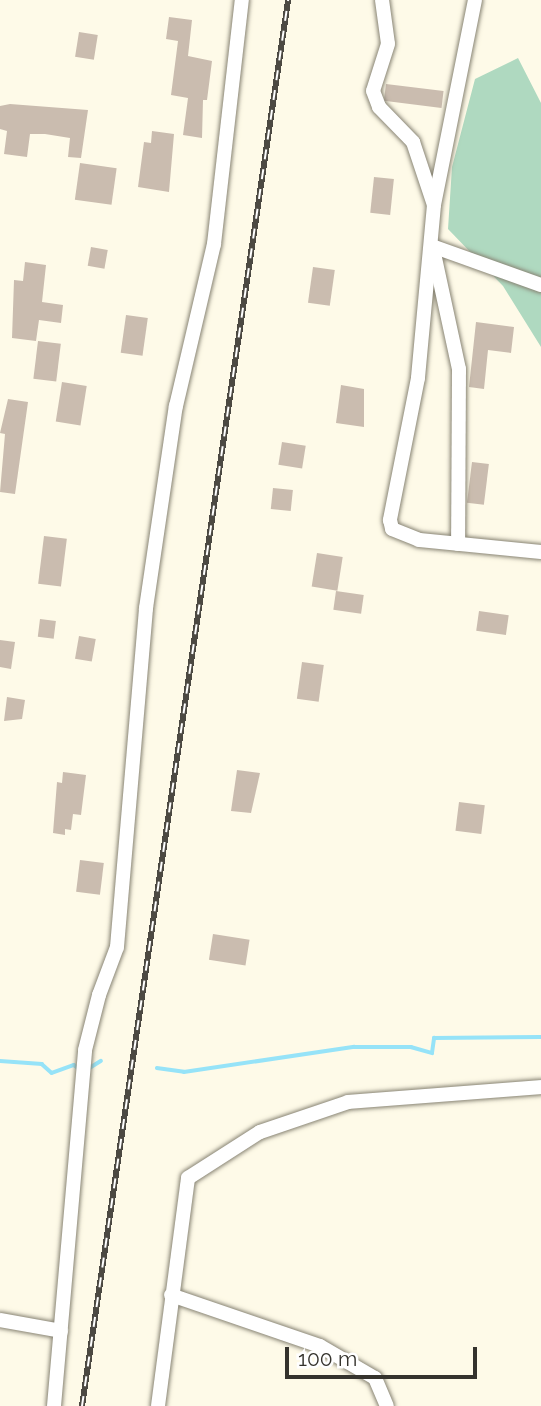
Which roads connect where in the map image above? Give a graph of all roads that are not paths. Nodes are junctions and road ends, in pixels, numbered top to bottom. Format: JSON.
{"nodes":[{"id":1,"x":242,"y":0,"type":"edge"},
{"id":2,"x":382,"y":0,"type":"edge"},
{"id":3,"x":475,"y":0,"type":"edge"},
{"id":4,"x":434,"y":205,"type":"junction"},
{"id":5,"x":432,"y":246,"type":"junction"},
{"id":6,"x":541,"y":285,"type":"edge"},
{"id":7,"x":458,"y":544,"type":"junction"},
{"id":8,"x":541,"y":552,"type":"edge"},
{"id":9,"x":541,"y":1087,"type":"edge"},
{"id":10,"x":171,"y":1296,"type":"junction"},
{"id":11,"x":0,"y":1320,"type":"edge"},
{"id":12,"x":61,"y":1331,"type":"junction"},
{"id":13,"x":54,"y":1406,"type":"edge"},
{"id":14,"x":158,"y":1406,"type":"edge"},
{"id":15,"x":387,"y":1406,"type":"edge"}],
"edges":[{"from":1,"to":12,"type":"street"},
{"from":2,"to":4,"type":"street"},
{"from":3,"to":4,"type":"street"},
{"from":4,"to":5,"type":"street"},
{"from":5,"to":6,"type":"street"},
{"from":5,"to":7,"type":"street"},
{"from":5,"to":7,"type":"street"},
{"from":7,"to":8,"type":"street"},
{"from":9,"to":10,"type":"street"},
{"from":10,"to":14,"type":"street"},
{"from":10,"to":15,"type":"street"},
{"from":11,"to":12,"type":"street"},
{"from":12,"to":13,"type":"street"}]}
